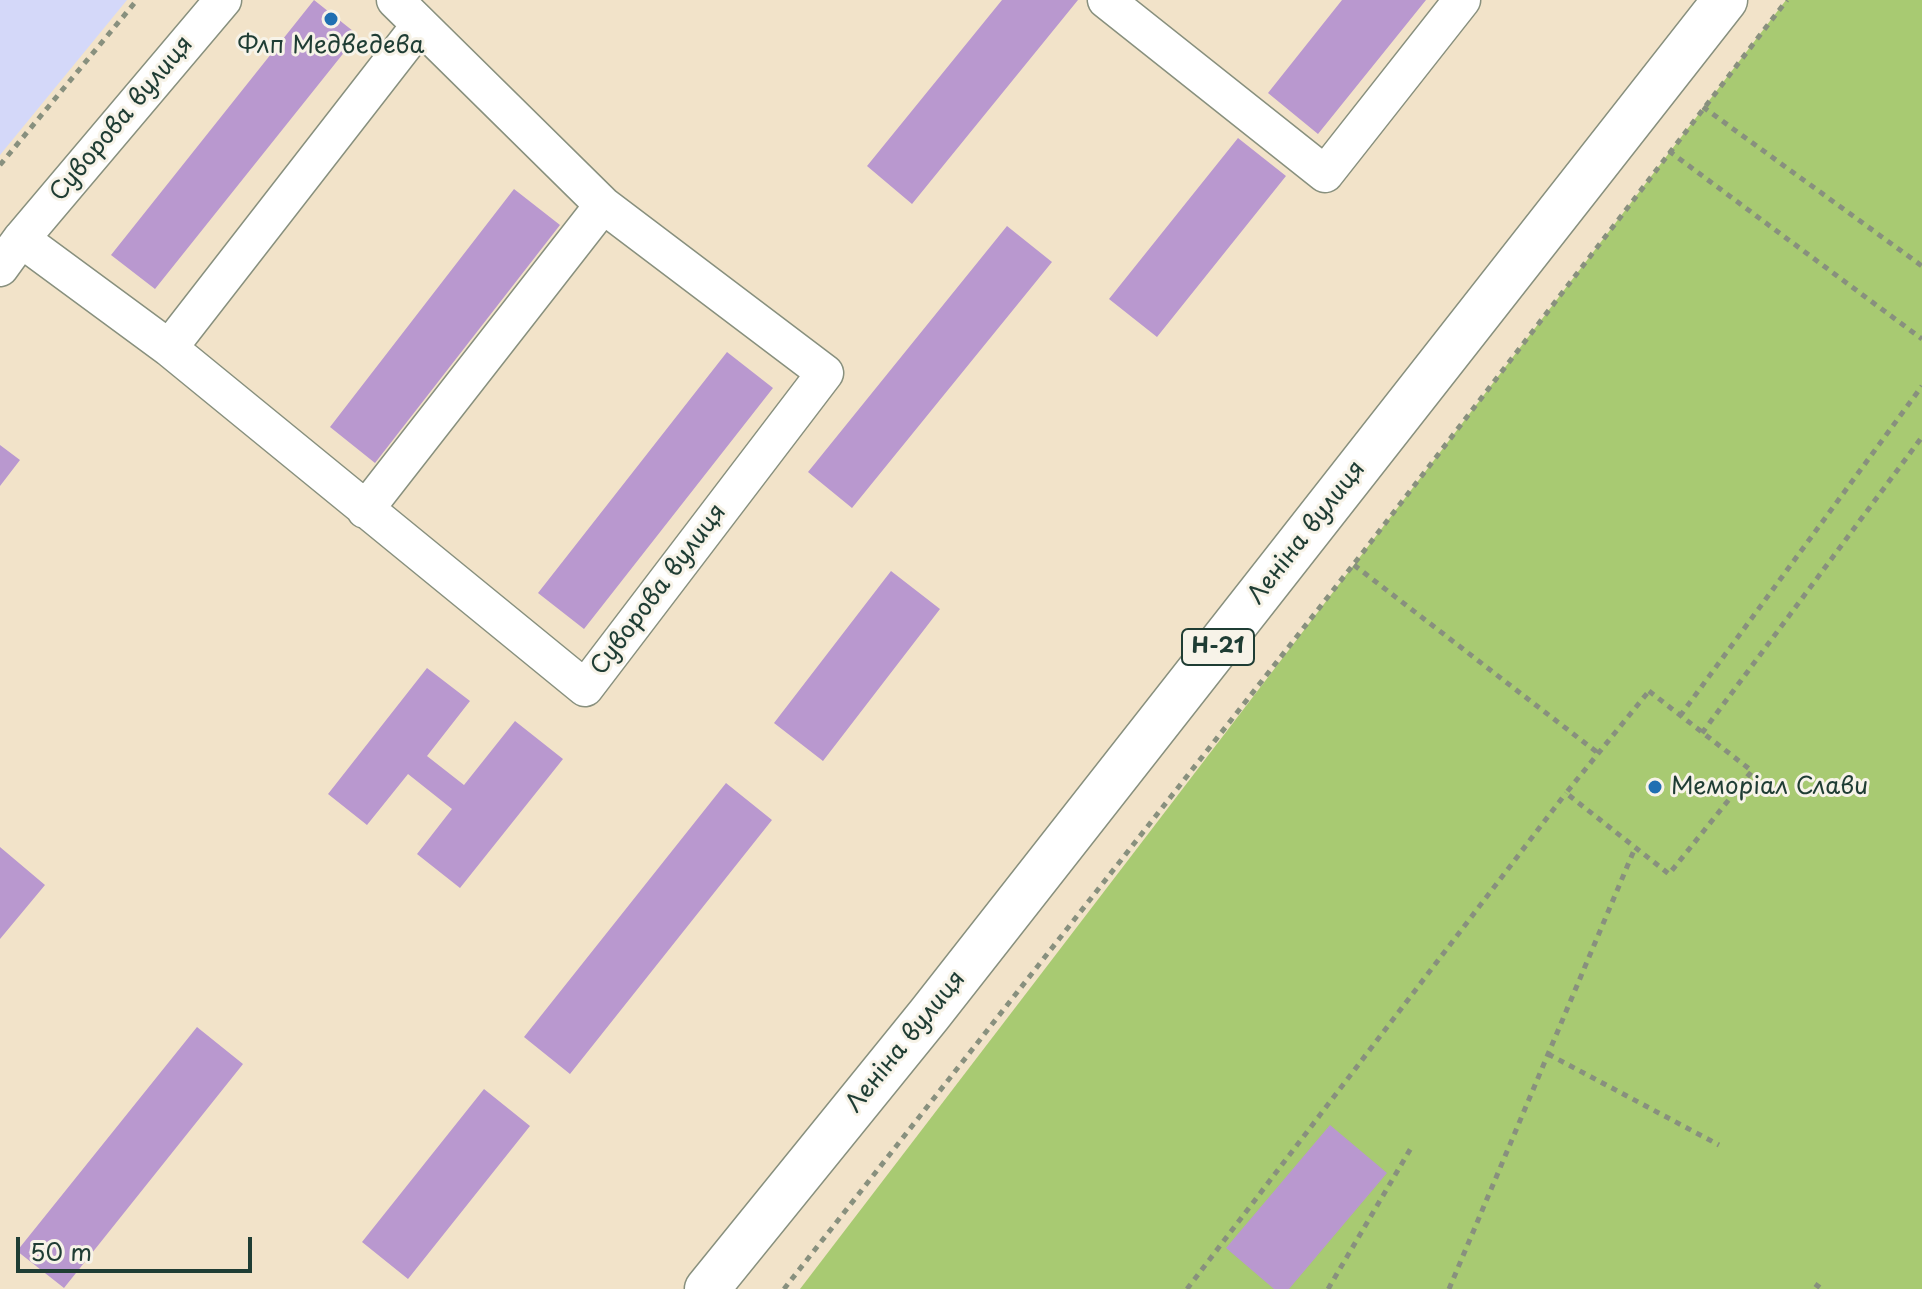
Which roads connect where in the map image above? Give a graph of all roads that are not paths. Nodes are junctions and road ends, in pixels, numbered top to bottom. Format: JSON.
{"nodes":[{"id":1,"x":223,"y":0,"type":"edge"},
{"id":2,"x":395,"y":0,"type":"edge"},
{"id":3,"x":1106,"y":0,"type":"edge"},
{"id":4,"x":1462,"y":0,"type":"edge"},
{"id":5,"x":1725,"y":0,"type":"edge"},
{"id":6,"x":420,"y":25,"type":"junction"},
{"id":7,"x":603,"y":205,"type":"junction"},
{"id":8,"x":21,"y":239,"type":"junction"},
{"id":9,"x":0,"y":268,"type":"edge"},
{"id":10,"x":169,"y":348,"type":"junction"},
{"id":11,"x":365,"y":510,"type":"junction"},
{"id":12,"x":707,"y":1289,"type":"edge"}],
"edges":[{"from":1,"to":8,"type":"street","name":"Суворова вулиця"},
{"from":2,"to":6,"type":"street","name":"Суворова вулиця"},
{"from":3,"to":4,"type":"street"},
{"from":5,"to":12,"type":"main road","name":"Леніна вулиця","number":"Н-21"},
{"from":6,"to":7,"type":"street","name":"Суворова вулиця"},
{"from":6,"to":10,"type":"street"},
{"from":7,"to":11,"type":"street"},
{"from":7,"to":11,"type":"street","name":"Суворова вулиця"},
{"from":8,"to":9,"type":"street","name":"Суворова вулиця"},
{"from":8,"to":10,"type":"street","name":"Суворова вулиця"},
{"from":10,"to":11,"type":"street","name":"Суворова вулиця"}]}
